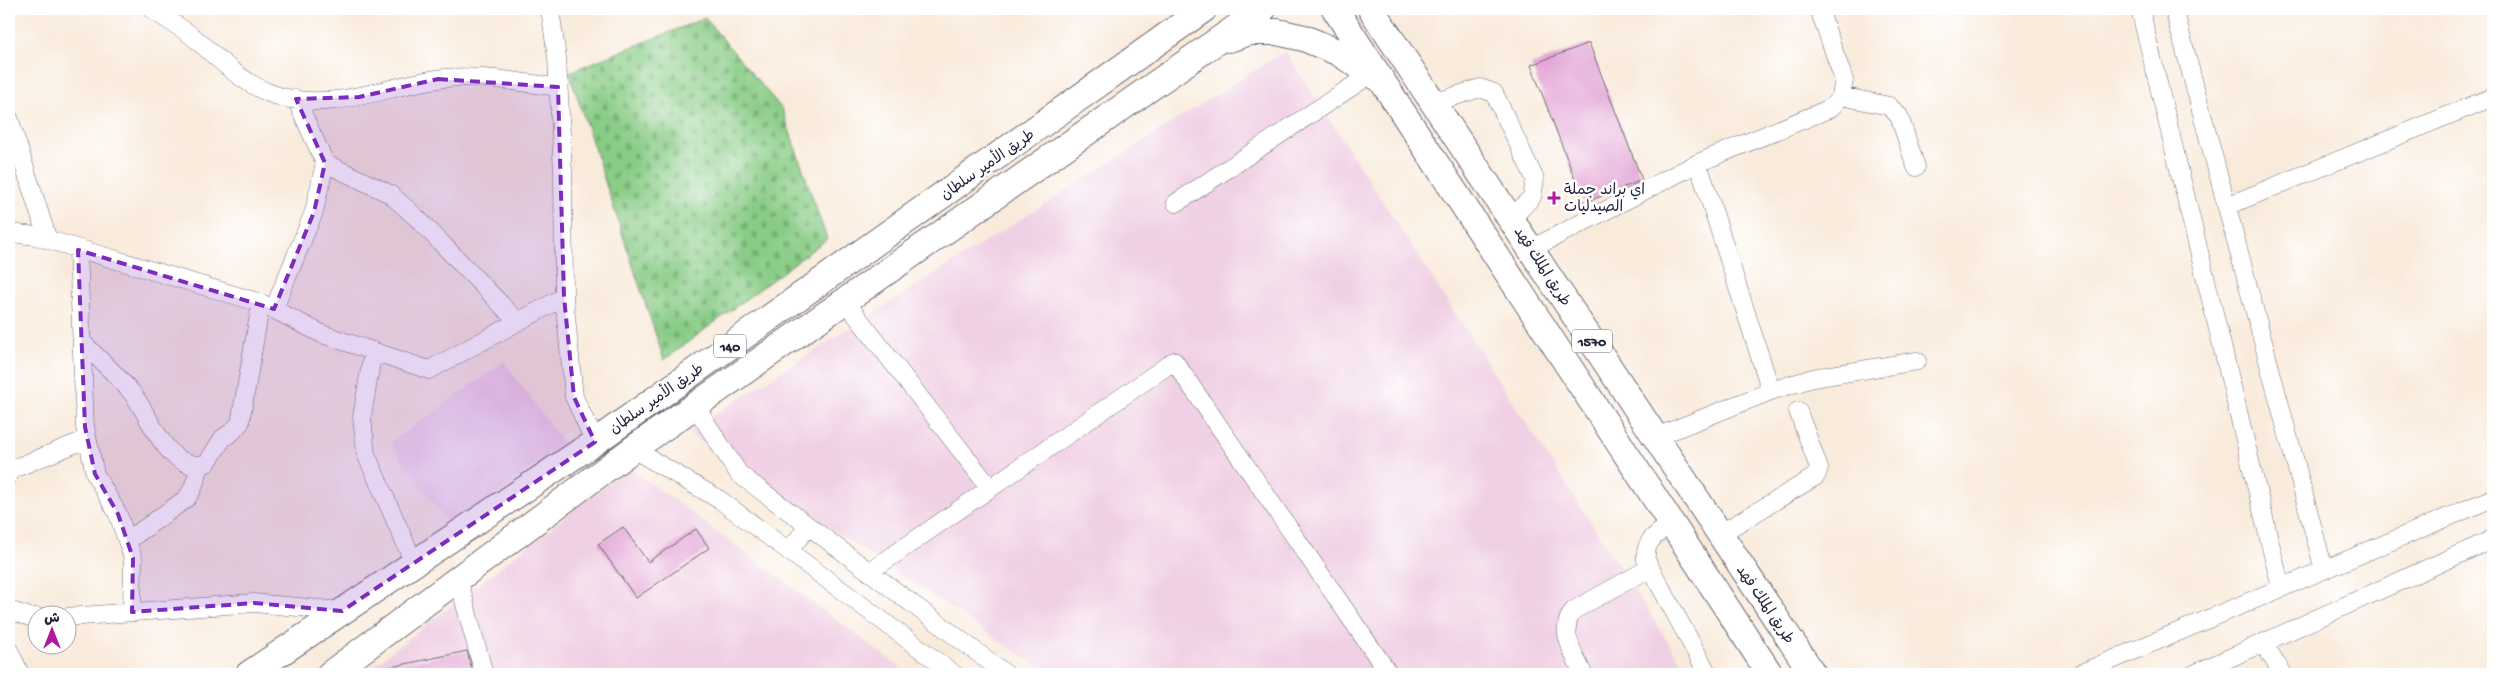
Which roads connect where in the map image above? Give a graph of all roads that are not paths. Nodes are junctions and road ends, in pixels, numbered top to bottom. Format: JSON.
{"nodes":[{"id":1,"x":151,"y":9,"type":"edge"},
{"id":2,"x":550,"y":9,"type":"edge"},
{"id":3,"x":1204,"y":9,"type":"edge"},
{"id":4,"x":1263,"y":9,"type":"edge"},
{"id":5,"x":1335,"y":9,"type":"edge"},
{"id":6,"x":1371,"y":9,"type":"edge"},
{"id":7,"x":1390,"y":9,"type":"edge"},
{"id":8,"x":1820,"y":9,"type":"edge"},
{"id":9,"x":2140,"y":9,"type":"edge"},
{"id":10,"x":2174,"y":9,"type":"edge"},
{"id":11,"x":178,"y":18,"type":"edge"},
{"id":12,"x":1207,"y":48,"type":"junction"},
{"id":13,"x":1408,"y":64,"type":"junction"},
{"id":14,"x":1378,"y":78,"type":"junction"},
{"id":15,"x":558,"y":86,"type":"junction"},
{"id":16,"x":1841,"y":96,"type":"junction"},
{"id":17,"x":2493,"y":97,"type":"edge"},
{"id":18,"x":296,"y":99,"type":"junction"},
{"id":19,"x":1434,"y":103,"type":"junction"},
{"id":20,"x":9,"y":118,"type":"edge"},
{"id":21,"x":325,"y":163,"type":"junction"},
{"id":22,"x":1698,"y":163,"type":"junction"},
{"id":23,"x":1916,"y":166,"type":"dead end"},
{"id":24,"x":1176,"y":203,"type":"dead end"},
{"id":25,"x":2227,"y":206,"type":"junction"},
{"id":26,"x":1512,"y":219,"type":"junction"},
{"id":27,"x":9,"y":233,"type":"edge"},
{"id":28,"x":48,"y":240,"type":"junction"},
{"id":29,"x":1531,"y":249,"type":"junction"},
{"id":30,"x":78,"y":250,"type":"junction"},
{"id":31,"x":564,"y":297,"type":"junction"},
{"id":32,"x":845,"y":301,"type":"junction"},
{"id":33,"x":268,"y":306,"type":"junction"},
{"id":34,"x":518,"y":322,"type":"junction"},
{"id":35,"x":83,"y":343,"type":"junction"},
{"id":36,"x":373,"y":351,"type":"junction"},
{"id":37,"x":1917,"y":361,"type":"dead end"},
{"id":38,"x":1771,"y":391,"type":"junction"},
{"id":39,"x":695,"y":406,"type":"junction"},
{"id":40,"x":1798,"y":411,"type":"dead end"},
{"id":41,"x":1656,"y":437,"type":"junction"},
{"id":42,"x":87,"y":439,"type":"junction"},
{"id":43,"x":594,"y":442,"type":"junction"},
{"id":44,"x":633,"y":448,"type":"junction"},
{"id":45,"x":200,"y":466,"type":"junction"},
{"id":46,"x":9,"y":475,"type":"edge"},
{"id":47,"x":990,"y":488,"type":"junction"},
{"id":48,"x":2493,"y":498,"type":"edge"},
{"id":49,"x":1672,"y":523,"type":"junction"},
{"id":50,"x":808,"y":526,"type":"junction"},
{"id":51,"x":1720,"y":534,"type":"junction"},
{"id":52,"x":2493,"y":540,"type":"edge"},
{"id":53,"x":127,"y":541,"type":"junction"},
{"id":54,"x":789,"y":551,"type":"junction"},
{"id":55,"x":414,"y":563,"type":"junction"},
{"id":56,"x":1650,"y":568,"type":"junction"},
{"id":57,"x":2324,"y":570,"type":"junction"},
{"id":58,"x":869,"y":572,"type":"junction"},
{"id":59,"x":458,"y":578,"type":"junction"},
{"id":60,"x":2281,"y":588,"type":"junction"},
{"id":61,"x":9,"y":610,"type":"edge"},
{"id":62,"x":342,"y":611,"type":"junction"},
{"id":63,"x":132,"y":612,"type":"junction"},
{"id":64,"x":28,"y":616,"type":"edge"},
{"id":65,"x":78,"y":616,"type":"edge"},
{"id":66,"x":2263,"y":643,"type":"junction"},
{"id":67,"x":952,"y":673,"type":"edge"},
{"id":68,"x":249,"y":674,"type":"edge"},
{"id":69,"x":330,"y":674,"type":"edge"},
{"id":70,"x":484,"y":674,"type":"edge"},
{"id":71,"x":1006,"y":674,"type":"edge"},
{"id":72,"x":1389,"y":674,"type":"edge"},
{"id":73,"x":1583,"y":674,"type":"edge"},
{"id":74,"x":1708,"y":674,"type":"edge"},
{"id":75,"x":1770,"y":674,"type":"edge"},
{"id":76,"x":1813,"y":674,"type":"edge"},
{"id":77,"x":2078,"y":674,"type":"edge"},
{"id":78,"x":2194,"y":674,"type":"edge"},
{"id":79,"x":2283,"y":674,"type":"edge"}],
"edges":[{"from":1,"to":11,"type":"street"},
{"from":2,"to":15,"type":"street"},
{"from":3,"to":43,"type":"highway","name":"طريق الأمير سلطان","number":"140"},
{"from":4,"to":12,"type":"highway","name":"طريق الأمير سلطان","number":"140"},
{"from":5,"to":14,"type":"highway","number":"1570"},
{"from":6,"to":13,"type":"highway","name":"طريق الملك فهد","number":"1570"},
{"from":7,"to":13,"type":"highway"},
{"from":8,"to":16,"type":"street"},
{"from":9,"to":60,"type":"street"},
{"from":10,"to":25,"type":"street"},
{"from":11,"to":18,"type":"street"},
{"from":12,"to":14,"type":"highway"},
{"from":12,"to":32,"type":"highway","name":"طريق الأمير سلطان","number":"140"},
{"from":13,"to":19,"type":"highway","name":"طريق الملك فهد","number":"1570"},
{"from":14,"to":24,"type":"street"},
{"from":14,"to":49,"type":"highway","number":"1570"},
{"from":15,"to":18,"type":"street"},
{"from":15,"to":31,"type":"street"},
{"from":16,"to":22,"type":"street"},
{"from":16,"to":23,"type":"street"},
{"from":17,"to":25,"type":"street"},
{"from":18,"to":21,"type":"street"},
{"from":19,"to":26,"type":"highway","name":"طريق الملك فهد","number":"1570"},
{"from":19,"to":26,"type":"street"},
{"from":20,"to":28,"type":"street"},
{"from":21,"to":33,"type":"street"},
{"from":21,"to":34,"type":"street"},
{"from":22,"to":29,"type":"street"},
{"from":22,"to":38,"type":"street"},
{"from":25,"to":57,"type":"street"},
{"from":26,"to":29,"type":"highway","name":"طريق الملك فهد","number":"1570"},
{"from":27,"to":28,"type":"street"},
{"from":28,"to":30,"type":"street"},
{"from":29,"to":41,"type":"highway","name":"طريق الملك فهد","number":"1570"},
{"from":30,"to":33,"type":"street"},
{"from":30,"to":35,"type":"street"},
{"from":31,"to":34,"type":"street"},
{"from":31,"to":43,"type":"street"},
{"from":32,"to":39,"type":"highway","name":"طريق الأمير سلطان","number":"140"},
{"from":32,"to":47,"type":"street"},
{"from":33,"to":36,"type":"street"},
{"from":33,"to":45,"type":"street"},
{"from":34,"to":36,"type":"street"},
{"from":35,"to":42,"type":"street"},
{"from":35,"to":45,"type":"street"},
{"from":36,"to":55,"type":"street"},
{"from":37,"to":38,"type":"street"},
{"from":38,"to":41,"type":"street"},
{"from":39,"to":44,"type":"highway","name":"طريق الأمير سلطان","number":"140"},
{"from":39,"to":50,"type":"street"},
{"from":40,"to":51,"type":"street"},
{"from":41,"to":51,"type":"highway","name":"طريق الملك فهد","number":"1570"},
{"from":42,"to":46,"type":"street"},
{"from":42,"to":53,"type":"street"},
{"from":43,"to":55,"type":"highway","name":"طريق الأمير سلطان","number":"140"},
{"from":44,"to":54,"type":"street"},
{"from":44,"to":59,"type":"highway","name":"طريق الأمير سلطان","number":"140"},
{"from":45,"to":53,"type":"street"},
{"from":47,"to":58,"type":"street"},
{"from":47,"to":72,"type":"street"},
{"from":48,"to":57,"type":"street"},
{"from":49,"to":56,"type":"street"},
{"from":49,"to":75,"type":"highway","number":"1570"},
{"from":50,"to":54,"type":"street"},
{"from":50,"to":58,"type":"street"},
{"from":51,"to":76,"type":"highway","name":"طريق الملك فهد","number":"1570"},
{"from":52,"to":66,"type":"street"},
{"from":53,"to":63,"type":"street"},
{"from":54,"to":67,"type":"street"},
{"from":55,"to":62,"type":"highway","name":"طريق الأمير سلطان","number":"140"},
{"from":56,"to":73,"type":"street"},
{"from":56,"to":74,"type":"street"},
{"from":57,"to":60,"type":"street"},
{"from":58,"to":71,"type":"street"},
{"from":59,"to":69,"type":"highway","name":"طريق الأمير سلطان","number":"140"},
{"from":59,"to":70,"type":"street"},
{"from":60,"to":77,"type":"street"},
{"from":61,"to":64,"type":"street"},
{"from":62,"to":63,"type":"street"},
{"from":62,"to":68,"type":"highway","name":"طريق الأمير سلطان","number":"140"},
{"from":63,"to":65,"type":"street"},
{"from":66,"to":78,"type":"street"},
{"from":66,"to":79,"type":"street"}]}
